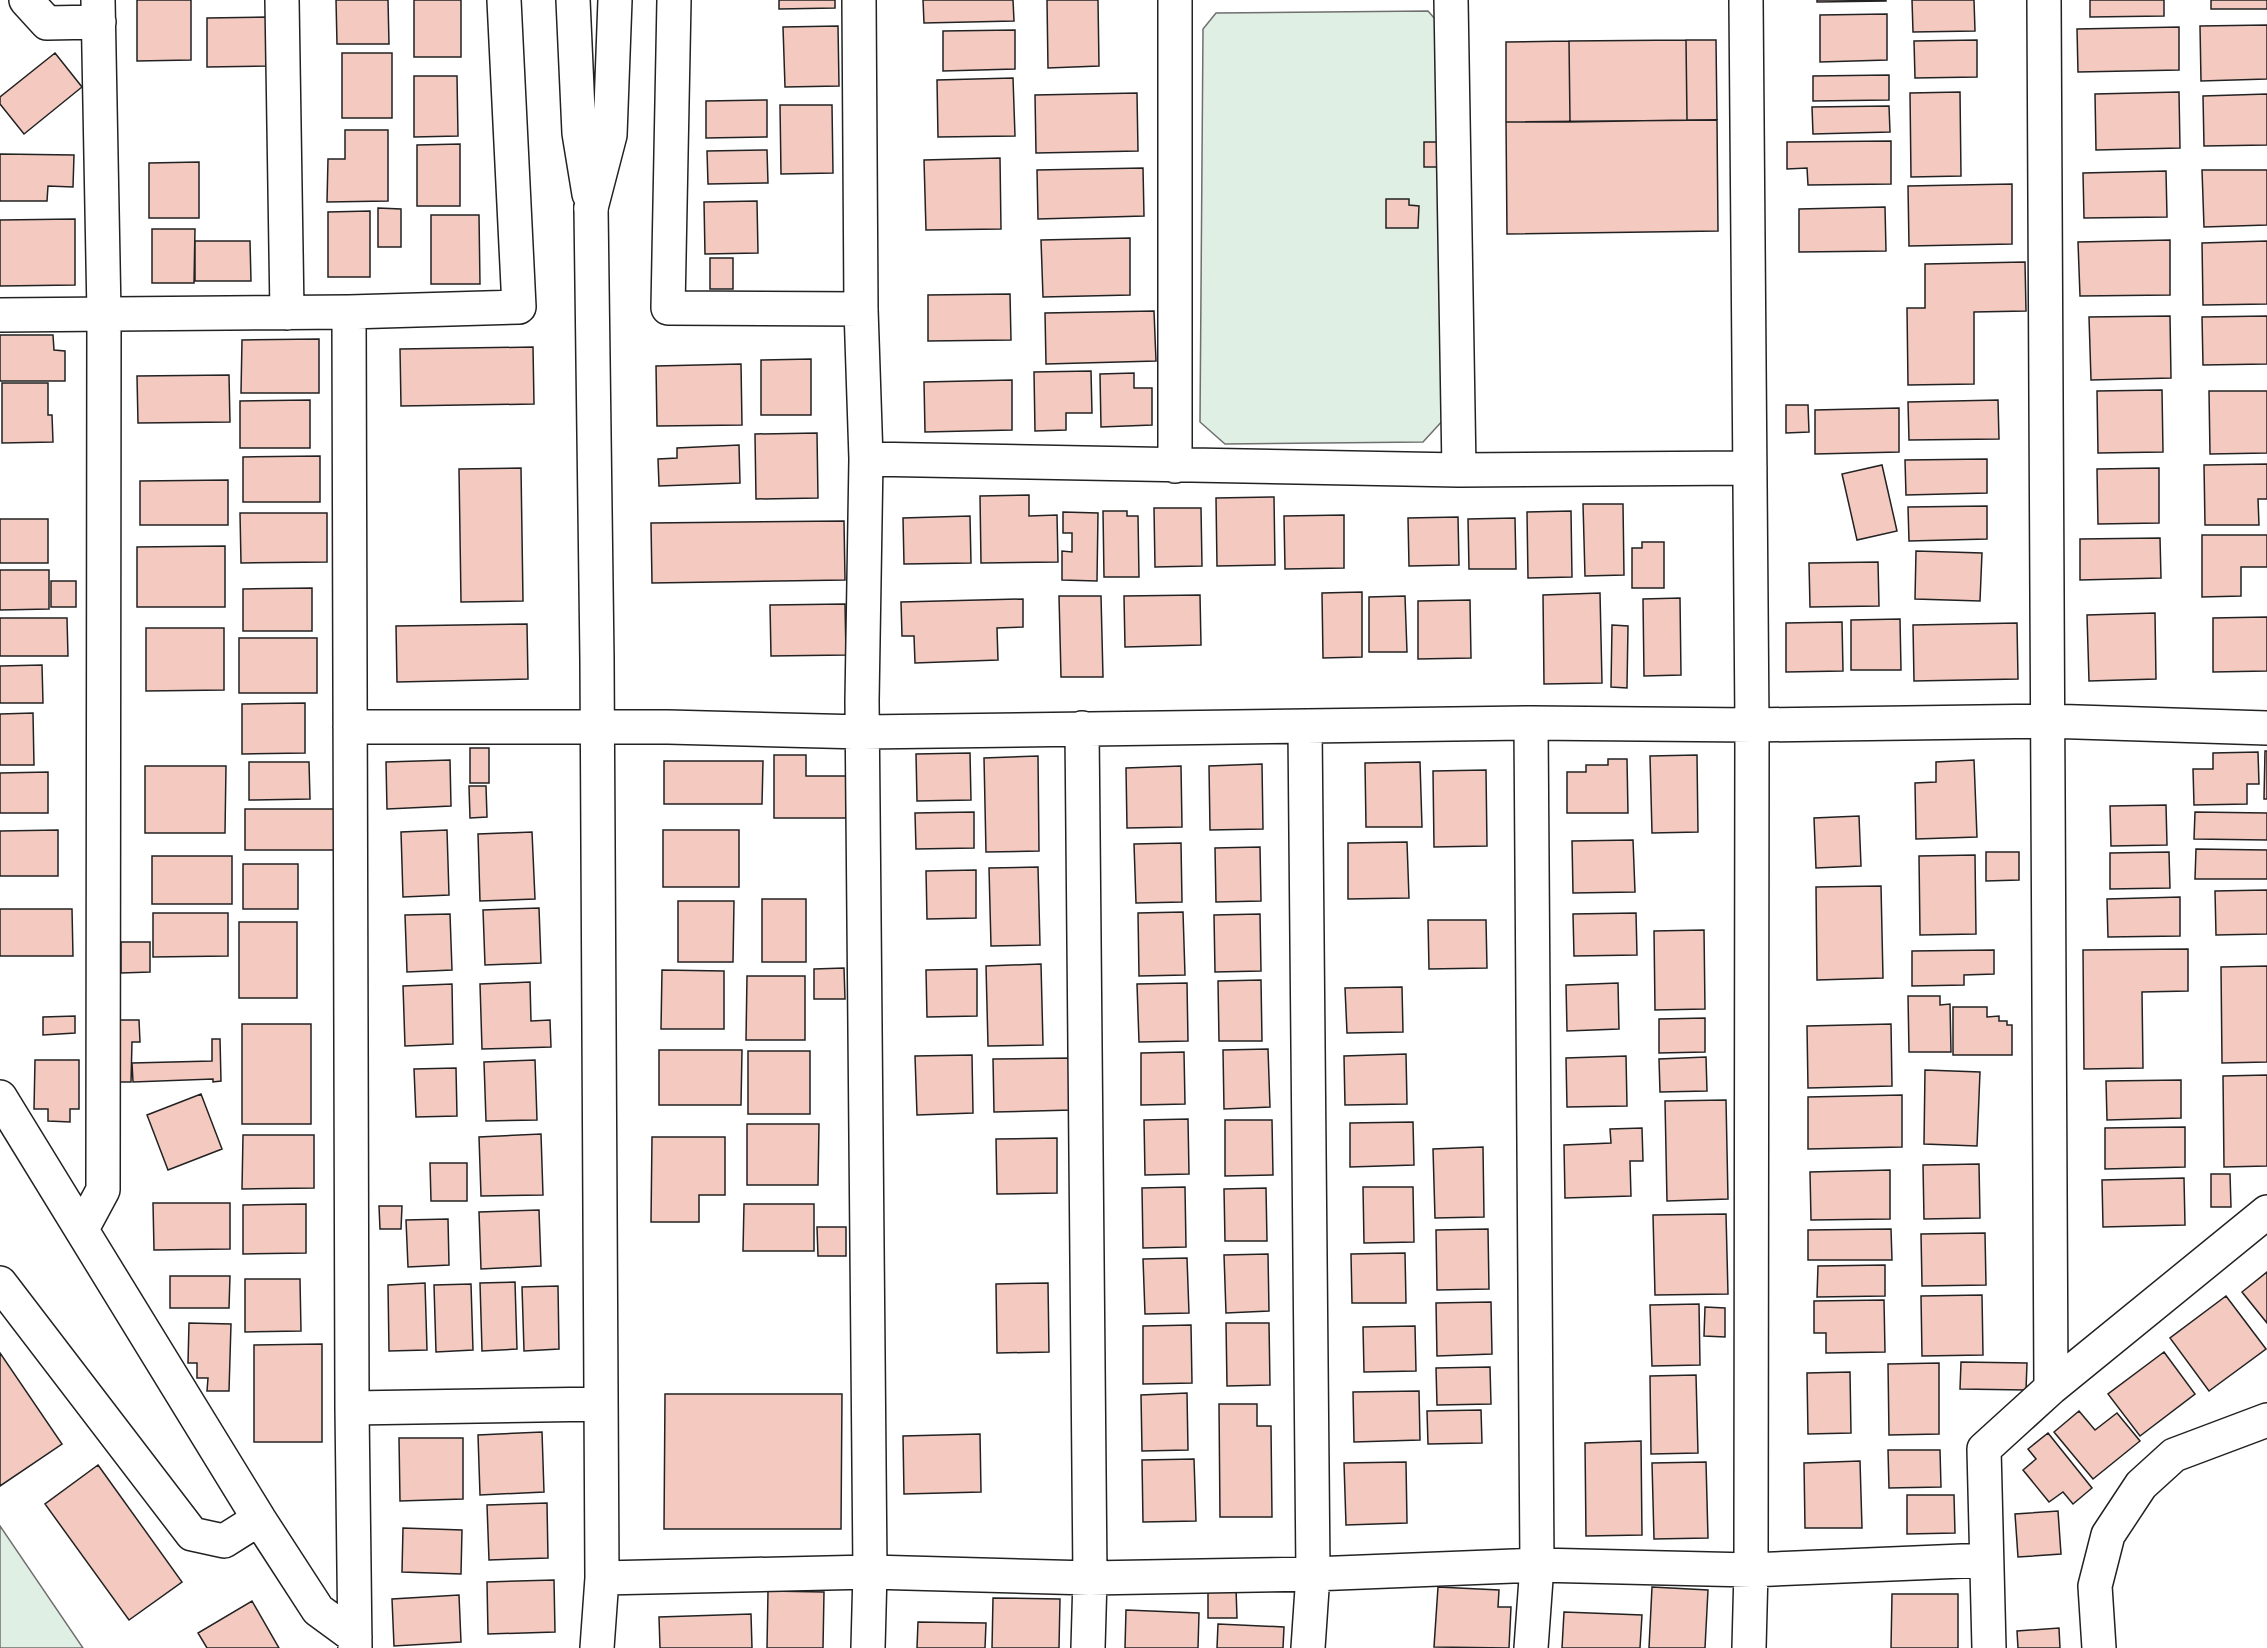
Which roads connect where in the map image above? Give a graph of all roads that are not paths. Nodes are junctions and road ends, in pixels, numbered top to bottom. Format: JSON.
{"nodes":[{"id":1,"x":26,"y":0,"type":"edge"},
{"id":2,"x":282,"y":0,"type":"edge"},
{"id":3,"x":504,"y":0,"type":"edge"},
{"id":4,"x":573,"y":0,"type":"edge"},
{"id":5,"x":592,"y":0,"type":"edge"},
{"id":6,"x":615,"y":0,"type":"edge"},
{"id":7,"x":674,"y":0,"type":"edge"},
{"id":8,"x":859,"y":0,"type":"edge"},
{"id":9,"x":1175,"y":0,"type":"edge"},
{"id":10,"x":1451,"y":0,"type":"edge"},
{"id":11,"x":1746,"y":0,"type":"edge"},
{"id":12,"x":2044,"y":0,"type":"edge"},
{"id":13,"x":98,"y":11,"type":"edge"},
{"id":14,"x":591,"y":208,"type":"junction"},
{"id":15,"x":861,"y":309,"type":"junction"},
{"id":16,"x":349,"y":312,"type":"junction"},
{"id":17,"x":287,"y":313,"type":"junction"},
{"id":18,"x":104,"y":314,"type":"junction"},
{"id":19,"x":0,"y":315,"type":"edge"},
{"id":20,"x":866,"y":459,"type":"junction"},
{"id":21,"x":1175,"y":466,"type":"junction"},
{"id":22,"x":1750,"y":468,"type":"junction"},
{"id":23,"x":1459,"y":470,"type":"junction"},
{"id":24,"x":2046,"y":722,"type":"junction"},
{"id":25,"x":1531,"y":723,"type":"junction"},
{"id":26,"x":1752,"y":725,"type":"junction"},
{"id":27,"x":597,"y":727,"type":"junction"},
{"id":28,"x":350,"y":728,"type":"junction"},
{"id":29,"x":1082,"y":728,"type":"junction"},
{"id":30,"x":1305,"y":728,"type":"junction"},
{"id":31,"x":2267,"y":728,"type":"edge"},
{"id":32,"x":863,"y":732,"type":"junction"},
{"id":33,"x":0,"y":1097,"type":"edge"},
{"id":34,"x":2267,"y":1212,"type":"edge"},
{"id":35,"x":82,"y":1229,"type":"junction"},
{"id":36,"x":0,"y":1283,"type":"edge"},
{"id":37,"x":2051,"y":1388,"type":"junction"},
{"id":38,"x":601,"y":1404,"type":"junction"},
{"id":39,"x":352,"y":1408,"type":"junction"},
{"id":40,"x":2267,"y":1420,"type":"edge"},
{"id":41,"x":259,"y":1519,"type":"junction"},
{"id":42,"x":1986,"y":1560,"type":"junction"},
{"id":43,"x":1537,"y":1565,"type":"junction"},
{"id":44,"x":1751,"y":1570,"type":"junction"},
{"id":45,"x":870,"y":1572,"type":"junction"},
{"id":46,"x":1313,"y":1574,"type":"junction"},
{"id":47,"x":602,"y":1578,"type":"junction"},
{"id":48,"x":1090,"y":1578,"type":"junction"},
{"id":49,"x":355,"y":1643,"type":"edge"},
{"id":50,"x":597,"y":1648,"type":"edge"},
{"id":51,"x":868,"y":1648,"type":"edge"},
{"id":52,"x":1088,"y":1648,"type":"edge"},
{"id":53,"x":1308,"y":1648,"type":"edge"},
{"id":54,"x":1531,"y":1648,"type":"edge"},
{"id":55,"x":1749,"y":1648,"type":"edge"},
{"id":56,"x":1989,"y":1648,"type":"edge"},
{"id":57,"x":2098,"y":1648,"type":"edge"}],
"edges":[{"from":1,"to":13,"type":"main road"},
{"from":2,"to":17,"type":"main road"},
{"from":3,"to":16,"type":"main road"},
{"from":4,"to":14,"type":"main road"},
{"from":5,"to":14,"type":"main road"},
{"from":6,"to":14,"type":"main road"},
{"from":7,"to":15,"type":"main road"},
{"from":8,"to":15,"type":"main road"},
{"from":9,"to":21,"type":"main road"},
{"from":10,"to":23,"type":"main road"},
{"from":11,"to":22,"type":"main road"},
{"from":12,"to":24,"type":"main road"},
{"from":13,"to":18,"type":"main road"},
{"from":14,"to":27,"type":"main road"},
{"from":15,"to":20,"type":"main road"},
{"from":16,"to":17,"type":"main road"},
{"from":16,"to":28,"type":"main road"},
{"from":17,"to":18,"type":"main road"},
{"from":18,"to":19,"type":"main road"},
{"from":18,"to":35,"type":"main road"},
{"from":20,"to":21,"type":"main road"},
{"from":20,"to":32,"type":"main road"},
{"from":21,"to":23,"type":"main road"},
{"from":22,"to":23,"type":"main road"},
{"from":22,"to":26,"type":"main road"},
{"from":24,"to":26,"type":"main road"},
{"from":24,"to":31,"type":"main road"},
{"from":24,"to":37,"type":"main road"},
{"from":25,"to":26,"type":"main road"},
{"from":25,"to":30,"type":"main road"},
{"from":25,"to":43,"type":"main road"},
{"from":26,"to":44,"type":"main road"},
{"from":27,"to":28,"type":"main road"},
{"from":27,"to":32,"type":"main road"},
{"from":27,"to":38,"type":"main road"},
{"from":28,"to":39,"type":"main road"},
{"from":29,"to":30,"type":"main road"},
{"from":29,"to":32,"type":"main road"},
{"from":29,"to":48,"type":"main road"},
{"from":30,"to":46,"type":"main road"},
{"from":32,"to":45,"type":"main road"},
{"from":33,"to":35,"type":"main road"},
{"from":34,"to":37,"type":"main road"},
{"from":35,"to":41,"type":"main road"},
{"from":36,"to":41,"type":"main road"},
{"from":37,"to":42,"type":"main road"},
{"from":38,"to":39,"type":"main road"},
{"from":38,"to":47,"type":"main road"},
{"from":39,"to":49,"type":"main road"},
{"from":40,"to":57,"type":"main road"},
{"from":41,"to":49,"type":"main road"},
{"from":42,"to":44,"type":"main road"},
{"from":42,"to":56,"type":"main road"},
{"from":43,"to":44,"type":"main road"},
{"from":43,"to":46,"type":"main road"},
{"from":43,"to":54,"type":"main road"},
{"from":44,"to":55,"type":"main road"},
{"from":45,"to":47,"type":"main road"},
{"from":45,"to":48,"type":"main road"},
{"from":45,"to":51,"type":"main road"},
{"from":46,"to":48,"type":"main road"},
{"from":46,"to":53,"type":"main road"},
{"from":47,"to":50,"type":"main road"},
{"from":48,"to":52,"type":"main road"}]}
